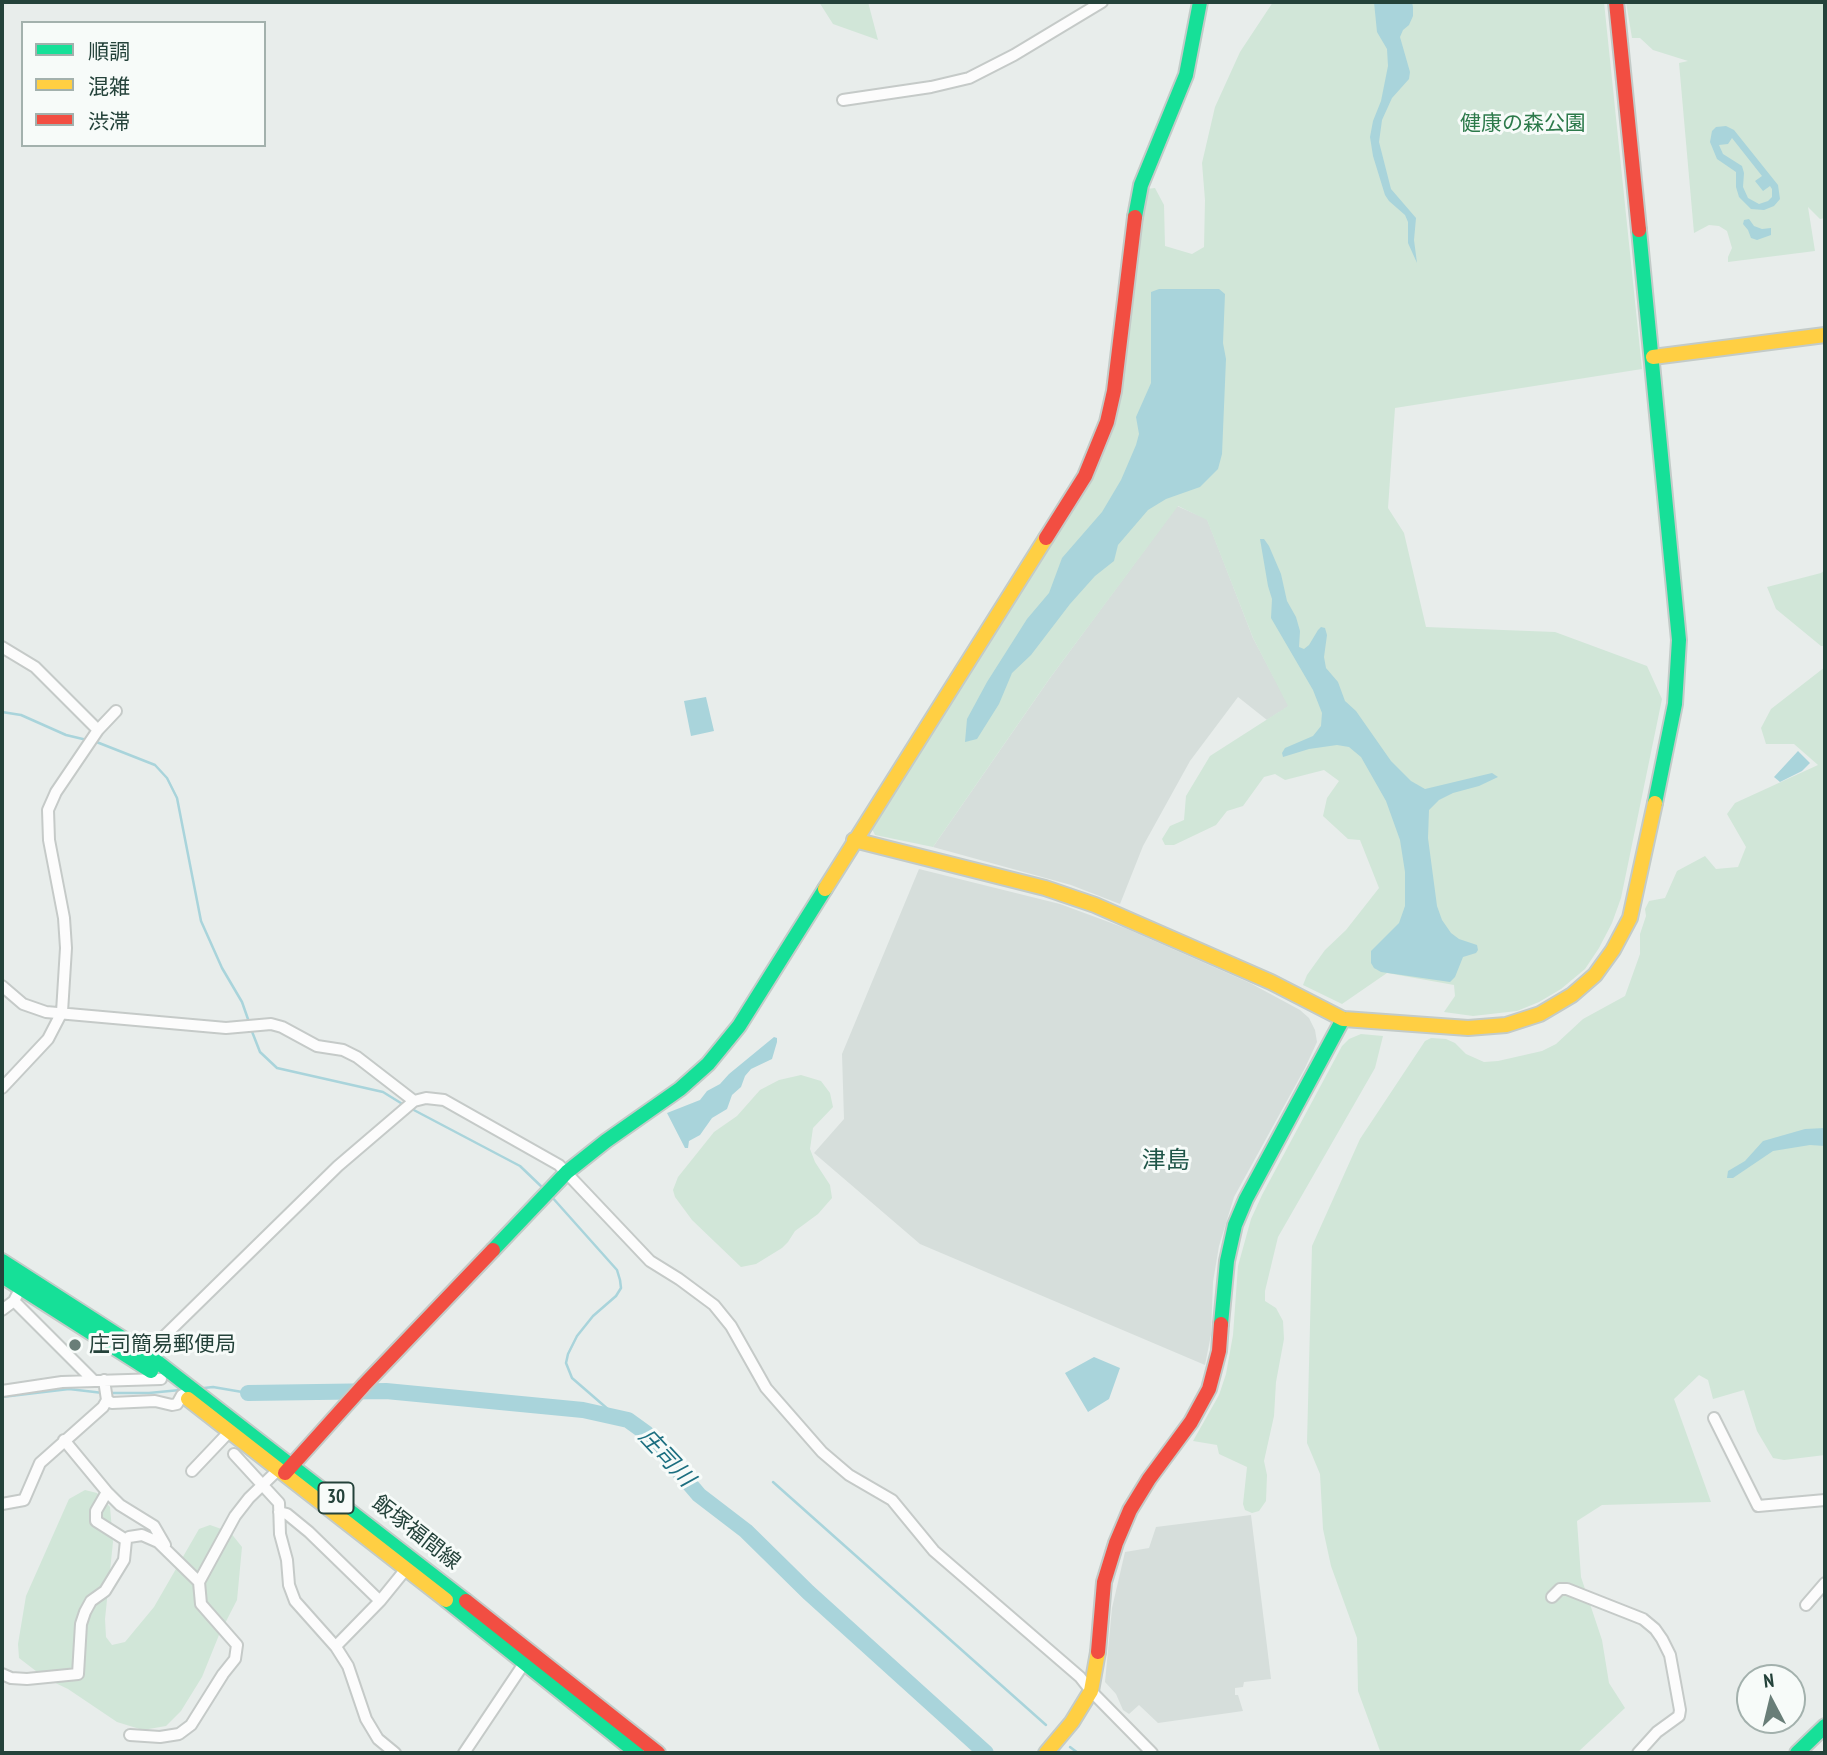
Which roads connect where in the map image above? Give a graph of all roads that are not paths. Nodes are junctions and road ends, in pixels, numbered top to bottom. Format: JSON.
{"nodes":[{"id":1,"x":1102,"y":2,"type":"edge"},
{"id":2,"x":1200,"y":2,"type":"edge"},
{"id":3,"x":1616,"y":2,"type":"edge"},
{"id":4,"x":843,"y":100,"type":"dead end"},
{"id":5,"x":1825,"y":335,"type":"edge"},
{"id":6,"x":1653,"y":357,"type":"junction"},
{"id":7,"x":2,"y":647,"type":"edge"},
{"id":8,"x":116,"y":711,"type":"dead end"},
{"id":9,"x":98,"y":730,"type":"junction"},
{"id":10,"x":854,"y":840,"type":"junction"},
{"id":11,"x":2,"y":986,"type":"edge"},
{"id":12,"x":62,"y":1012,"type":"junction"},
{"id":13,"x":1348,"y":1019,"type":"junction"},
{"id":14,"x":2,"y":1088,"type":"edge"},
{"id":15,"x":414,"y":1101,"type":"junction"},
{"id":16,"x":567,"y":1172,"type":"junction"},
{"id":17,"x":2,"y":1261,"type":"edge"},
{"id":18,"x":2,"y":1276,"type":"edge"},
{"id":19,"x":18,"y":1295,"type":"junction"},
{"id":20,"x":2,"y":1310,"type":"edge"},
{"id":21,"x":143,"y":1358,"type":"junction"},
{"id":22,"x":162,"y":1379,"type":"junction"},
{"id":23,"x":99,"y":1381,"type":"junction"},
{"id":24,"x":2,"y":1391,"type":"edge"},
{"id":25,"x":182,"y":1395,"type":"junction"},
{"id":26,"x":107,"y":1400,"type":"junction"},
{"id":27,"x":1714,"y":1418,"type":"dead end"},
{"id":28,"x":230,"y":1431,"type":"junction"},
{"id":29,"x":64,"y":1440,"type":"junction"},
{"id":30,"x":234,"y":1454,"type":"dead end"},
{"id":31,"x":285,"y":1469,"type":"junction"},
{"id":32,"x":192,"y":1471,"type":"dead end"},
{"id":33,"x":263,"y":1484,"type":"junction"},
{"id":34,"x":107,"y":1492,"type":"junction"},
{"id":35,"x":1825,"y":1500,"type":"edge"},
{"id":36,"x":2,"y":1504,"type":"edge"},
{"id":37,"x":279,"y":1512,"type":"junction"},
{"id":38,"x":126,"y":1540,"type":"junction"},
{"id":39,"x":168,"y":1550,"type":"junction"},
{"id":40,"x":406,"y":1569,"type":"junction"},
{"id":41,"x":199,"y":1582,"type":"junction"},
{"id":42,"x":1825,"y":1583,"type":"edge"},
{"id":43,"x":1552,"y":1597,"type":"dead end"},
{"id":44,"x":380,"y":1601,"type":"junction"},
{"id":45,"x":1805,"y":1605,"type":"dead end"},
{"id":46,"x":336,"y":1646,"type":"junction"},
{"id":47,"x":525,"y":1662,"type":"junction"},
{"id":48,"x":2,"y":1674,"type":"edge"},
{"id":49,"x":1091,"y":1691,"type":"junction"},
{"id":50,"x":1825,"y":1726,"type":"edge"},
{"id":51,"x":130,"y":1735,"type":"dead end"},
{"id":52,"x":627,"y":1750,"type":"edge"},
{"id":53,"x":394,"y":1753,"type":"edge"},
{"id":54,"x":464,"y":1753,"type":"edge"},
{"id":55,"x":658,"y":1753,"type":"edge"},
{"id":56,"x":1045,"y":1753,"type":"edge"},
{"id":57,"x":1152,"y":1753,"type":"edge"},
{"id":58,"x":1638,"y":1753,"type":"edge"},
{"id":59,"x":1797,"y":1753,"type":"edge"}],
"edges":[{"from":1,"to":4,"type":"street"},
{"from":2,"to":10,"type":"street"},
{"from":3,"to":6,"type":"street"},
{"from":5,"to":6,"type":"street"},
{"from":6,"to":13,"type":"street"},
{"from":7,"to":9,"type":"street"},
{"from":8,"to":9,"type":"street"},
{"from":9,"to":12,"type":"street"},
{"from":10,"to":13,"type":"street"},
{"from":10,"to":16,"type":"street"},
{"from":11,"to":12,"type":"street"},
{"from":12,"to":14,"type":"street"},
{"from":12,"to":15,"type":"street"},
{"from":13,"to":49,"type":"street"},
{"from":15,"to":16,"type":"street"},
{"from":15,"to":21,"type":"street"},
{"from":16,"to":31,"type":"street"},
{"from":16,"to":49,"type":"street"},
{"from":17,"to":21,"type":"street","name":"飯塚福間線","number":"30"},
{"from":18,"to":19,"type":"street","name":"飯塚福間線","number":"30"},
{"from":19,"to":20,"type":"street"},
{"from":19,"to":21,"type":"street","name":"飯塚福間線","number":"30"},
{"from":19,"to":23,"type":"street"},
{"from":21,"to":22,"type":"street","name":"飯塚福間線","number":"30"},
{"from":21,"to":31,"type":"street","name":"飯塚福間線","number":"30"},
{"from":22,"to":23,"type":"street"},
{"from":22,"to":25,"type":"street","name":"飯塚福間線","number":"30"},
{"from":23,"to":24,"type":"street"},
{"from":23,"to":26,"type":"street"},
{"from":25,"to":26,"type":"street"},
{"from":25,"to":28,"type":"street","name":"飯塚福間線","number":"30"},
{"from":26,"to":29,"type":"street"},
{"from":27,"to":35,"type":"street"},
{"from":28,"to":31,"type":"street","name":"飯塚福間線","number":"30"},
{"from":28,"to":32,"type":"street"},
{"from":29,"to":34,"type":"street"},
{"from":29,"to":36,"type":"street"},
{"from":30,"to":33,"type":"street"},
{"from":31,"to":33,"type":"street"},
{"from":31,"to":40,"type":"street","name":"飯塚福間線","number":"30"},
{"from":31,"to":55,"type":"street","name":"飯塚福間線","number":"30"},
{"from":33,"to":37,"type":"street"},
{"from":33,"to":41,"type":"street"},
{"from":34,"to":38,"type":"street"},
{"from":34,"to":39,"type":"street"},
{"from":37,"to":44,"type":"street"},
{"from":37,"to":46,"type":"street"},
{"from":38,"to":39,"type":"street"},
{"from":38,"to":48,"type":"street"},
{"from":39,"to":41,"type":"street"},
{"from":40,"to":44,"type":"street"},
{"from":40,"to":47,"type":"street","name":"飯塚福間線","number":"30"},
{"from":41,"to":51,"type":"street"},
{"from":42,"to":45,"type":"street"},
{"from":43,"to":58,"type":"street"},
{"from":44,"to":46,"type":"street"},
{"from":46,"to":53,"type":"street"},
{"from":47,"to":52,"type":"street","name":"飯塚福間線","number":"30"},
{"from":47,"to":54,"type":"street"},
{"from":49,"to":56,"type":"street"},
{"from":49,"to":57,"type":"street"},
{"from":50,"to":59,"type":"street"}]}
